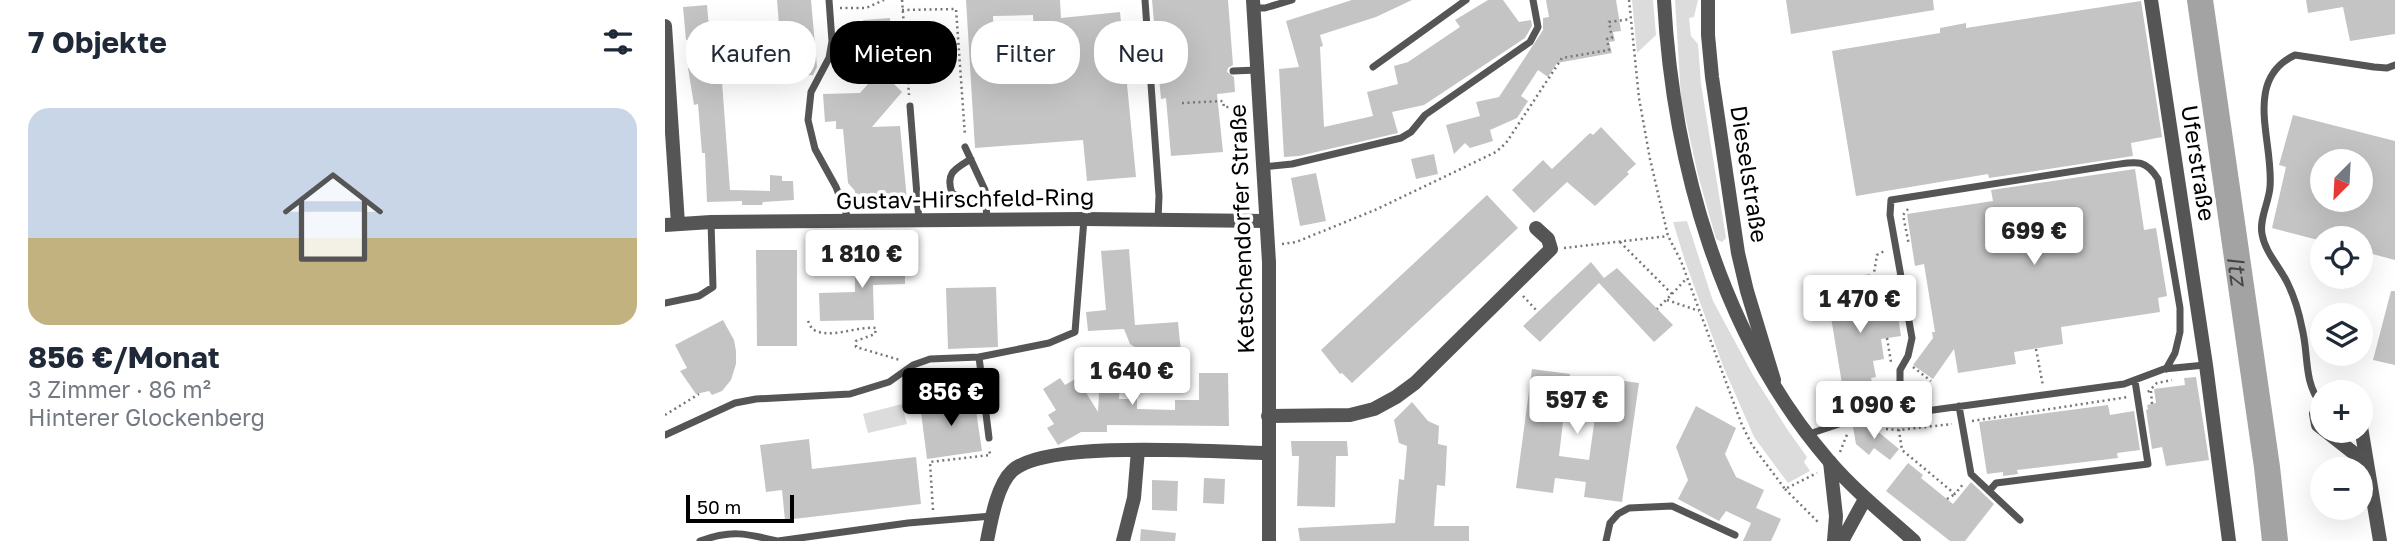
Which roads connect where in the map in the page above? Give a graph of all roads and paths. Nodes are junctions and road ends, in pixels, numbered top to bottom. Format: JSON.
{"nodes":[{"id":1,"x":884,"y":0,"type":"edge"},
{"id":2,"x":902,"y":0,"type":"edge"},
{"id":3,"x":1145,"y":0,"type":"edge"},
{"id":4,"x":1292,"y":0,"type":"edge"},
{"id":5,"x":1466,"y":0,"type":"edge"},
{"id":6,"x":1533,"y":0,"type":"edge"},
{"id":7,"x":1629,"y":0,"type":"edge"},
{"id":8,"x":1664,"y":0,"type":"edge"},
{"id":9,"x":1708,"y":0,"type":"edge"},
{"id":10,"x":2151,"y":0,"type":"edge"},
{"id":11,"x":829,"y":4,"type":"edge"},
{"id":12,"x":1253,"y":4,"type":"edge"},
{"id":13,"x":935,"y":9,"type":"junction"},
{"id":14,"x":902,"y":10,"type":"junction"},
{"id":15,"x":937,"y":18,"type":"dead end"},
{"id":16,"x":1630,"y":19,"type":"junction"},
{"id":17,"x":665,"y":26,"type":"edge"},
{"id":18,"x":2395,"y":65,"type":"edge"},
{"id":19,"x":1374,"y":67,"type":"dead end"},
{"id":20,"x":1258,"y":70,"type":"junction"},
{"id":21,"x":1233,"y":71,"type":"dead end"},
{"id":22,"x":1182,"y":103,"type":"dead end"},
{"id":23,"x":668,"y":105,"type":"edge"},
{"id":24,"x":910,"y":106,"type":"joint"},
{"id":25,"x":1260,"y":107,"type":"junction"},
{"id":26,"x":965,"y":147,"type":"joint"},
{"id":27,"x":971,"y":159,"type":"junction"},
{"id":28,"x":1263,"y":167,"type":"junction"},
{"id":29,"x":987,"y":200,"type":"junction"},
{"id":30,"x":1918,"y":207,"type":"dead end"},
{"id":31,"x":1084,"y":219,"type":"junction"},
{"id":32,"x":987,"y":220,"type":"junction"},
{"id":33,"x":1159,"y":220,"type":"junction"},
{"id":34,"x":1266,"y":221,"type":"junction"},
{"id":35,"x":711,"y":222,"type":"junction"},
{"id":36,"x":849,"y":222,"type":"junction"},
{"id":37,"x":919,"y":222,"type":"junction"},
{"id":38,"x":672,"y":225,"type":"edge"},
{"id":39,"x":1536,"y":228,"type":"dead end"},
{"id":40,"x":1668,"y":236,"type":"junction"},
{"id":41,"x":1620,"y":242,"type":"junction"},
{"id":42,"x":1909,"y":245,"type":"dead end"},
{"id":43,"x":1268,"y":247,"type":"junction"},
{"id":44,"x":1551,"y":249,"type":"junction"},
{"id":45,"x":1887,"y":249,"type":"dead end"},
{"id":46,"x":1687,"y":278,"type":"junction"},
{"id":47,"x":1514,"y":286,"type":"junction"},
{"id":48,"x":1879,"y":293,"type":"dead end"},
{"id":49,"x":1672,"y":294,"type":"junction"},
{"id":50,"x":1667,"y":300,"type":"junction"},
{"id":51,"x":665,"y":303,"type":"edge"},
{"id":52,"x":1657,"y":309,"type":"dead end"},
{"id":53,"x":1538,"y":312,"type":"dead end"},
{"id":54,"x":1699,"y":312,"type":"junction"},
{"id":55,"x":808,"y":321,"type":"dead end"},
{"id":56,"x":1887,"y":338,"type":"dead end"},
{"id":57,"x":2036,"y":349,"type":"dead end"},
{"id":58,"x":979,"y":357,"type":"junction"},
{"id":59,"x":913,"y":365,"type":"junction"},
{"id":60,"x":1891,"y":365,"type":"dead end"},
{"id":61,"x":2206,"y":365,"type":"junction"},
{"id":62,"x":2166,"y":369,"type":"junction"},
{"id":63,"x":2184,"y":378,"type":"dead end"},
{"id":64,"x":2135,"y":381,"type":"junction"},
{"id":65,"x":2310,"y":387,"type":"edge"},
{"id":66,"x":1778,"y":391,"type":"junction"},
{"id":67,"x":2151,"y":391,"type":"junction"},
{"id":68,"x":2137,"y":393,"type":"junction"},
{"id":69,"x":699,"y":394,"type":"dead end"},
{"id":70,"x":2044,"y":395,"type":"junction"},
{"id":71,"x":2152,"y":404,"type":"dead end"},
{"id":72,"x":1959,"y":406,"type":"junction"},
{"id":73,"x":2046,"y":410,"type":"junction"},
{"id":74,"x":1905,"y":413,"type":"junction"},
{"id":75,"x":665,"y":415,"type":"edge"},
{"id":76,"x":1896,"y":415,"type":"junction"},
{"id":77,"x":1268,"y":416,"type":"junction"},
{"id":78,"x":1962,"y":422,"type":"junction"},
{"id":79,"x":1883,"y":427,"type":"dead end"},
{"id":80,"x":1852,"y":428,"type":"dead end"},
{"id":81,"x":1899,"y":430,"type":"junction"},
{"id":82,"x":665,"y":435,"type":"edge"},
{"id":83,"x":1808,"y":435,"type":"junction"},
{"id":84,"x":989,"y":438,"type":"joint"},
{"id":85,"x":2341,"y":443,"type":"edge"},
{"id":86,"x":1138,"y":450,"type":"junction"},
{"id":87,"x":1268,"y":453,"type":"junction"},
{"id":88,"x":2357,"y":457,"type":"edge"},
{"id":89,"x":1830,"y":462,"type":"junction"},
{"id":90,"x":1922,"y":467,"type":"junction"},
{"id":91,"x":1918,"y":471,"type":"dead end"},
{"id":92,"x":1971,"y":474,"type":"junction"},
{"id":93,"x":1785,"y":489,"type":"junction"},
{"id":94,"x":1989,"y":491,"type":"junction"},
{"id":95,"x":1955,"y":494,"type":"junction"},
{"id":96,"x":2373,"y":498,"type":"edge"},
{"id":97,"x":1865,"y":499,"type":"junction"},
{"id":98,"x":1947,"y":499,"type":"dead end"},
{"id":99,"x":992,"y":516,"type":"junction"},
{"id":100,"x":934,"y":520,"type":"junction"},
{"id":101,"x":2020,"y":520,"type":"dead end"},
{"id":102,"x":1735,"y":534,"type":"dead end"},
{"id":103,"x":1837,"y":540,"type":"edge"},
{"id":104,"x":700,"y":541,"type":"edge"},
{"id":105,"x":777,"y":541,"type":"edge"},
{"id":106,"x":987,"y":541,"type":"edge"},
{"id":107,"x":1123,"y":541,"type":"edge"},
{"id":108,"x":1269,"y":541,"type":"edge"},
{"id":109,"x":1606,"y":541,"type":"edge"},
{"id":110,"x":1914,"y":541,"type":"edge"},
{"id":111,"x":2229,"y":541,"type":"edge"},
{"id":112,"x":2380,"y":541,"type":"edge"}],
"edges":[{"from":1,"to":11,"type":"path"},
{"from":2,"to":14,"type":"path"},
{"from":3,"to":33,"type":"lane"},
{"from":4,"to":12,"type":"lane"},
{"from":5,"to":19,"type":"lane"},
{"from":6,"to":28,"type":"lane"},
{"from":7,"to":16,"type":"path"},
{"from":8,"to":66,"type":"street"},
{"from":9,"to":66,"type":"street","name":"Dieselstraße"},
{"from":10,"to":61,"type":"street","name":"Uferstraße"},
{"from":11,"to":36,"type":"lane"},
{"from":12,"to":20,"type":"street","name":"Ketschendorfer Straße"},
{"from":13,"to":14,"type":"path"},
{"from":13,"to":15,"type":"path"},
{"from":13,"to":26,"type":"path"},
{"from":14,"to":24,"type":"path"},
{"from":16,"to":40,"type":"path"},
{"from":16,"to":43,"type":"path"},
{"from":17,"to":23,"type":"street"},
{"from":18,"to":65,"type":"lane"},
{"from":20,"to":21,"type":"lane"},
{"from":20,"to":25,"type":"street","name":"Ketschendorfer Straße"},
{"from":22,"to":25,"type":"path"},
{"from":23,"to":38,"type":"street"},
{"from":24,"to":37,"type":"lane"},
{"from":25,"to":28,"type":"street","name":"Ketschendorfer Straße"},
{"from":26,"to":27,"type":"lane"},
{"from":27,"to":29,"type":"lane"},
{"from":27,"to":29,"type":"lane"},
{"from":28,"to":34,"type":"street","name":"Ketschendorfer Straße"},
{"from":29,"to":32,"type":"lane"},
{"from":30,"to":42,"type":"path"},
{"from":31,"to":32,"type":"street","name":"Gustav-Hirschfeld-Ring"},
{"from":31,"to":33,"type":"street","name":"Gustav-Hirschfeld-Ring"},
{"from":31,"to":58,"type":"lane"},
{"from":32,"to":37,"type":"street","name":"Gustav-Hirschfeld-Ring"},
{"from":33,"to":34,"type":"street","name":"Gustav-Hirschfeld-Ring"},
{"from":34,"to":43,"type":"street","name":"Ketschendorfer Straße"},
{"from":35,"to":36,"type":"street","name":"Gustav-Hirschfeld-Ring"},
{"from":35,"to":38,"type":"street","name":"Gustav-Hirschfeld-Ring"},
{"from":35,"to":51,"type":"lane"},
{"from":36,"to":37,"type":"street","name":"Gustav-Hirschfeld-Ring"},
{"from":39,"to":44,"type":"street"},
{"from":40,"to":41,"type":"path"},
{"from":40,"to":46,"type":"path"},
{"from":41,"to":44,"type":"path"},
{"from":41,"to":49,"type":"path"},
{"from":43,"to":77,"type":"street","name":"Ketschendorfer Straße"},
{"from":44,"to":47,"type":"street"},
{"from":45,"to":48,"type":"path"},
{"from":46,"to":49,"type":"path"},
{"from":46,"to":54,"type":"path"},
{"from":47,"to":53,"type":"path"},
{"from":47,"to":77,"type":"street"},
{"from":49,"to":50,"type":"path"},
{"from":50,"to":52,"type":"path"},
{"from":50,"to":54,"type":"path"},
{"from":54,"to":93,"type":"path"},
{"from":55,"to":59,"type":"path"},
{"from":56,"to":60,"type":"path"},
{"from":57,"to":70,"type":"path"},
{"from":58,"to":59,"type":"lane"},
{"from":58,"to":84,"type":"lane"},
{"from":59,"to":82,"type":"lane"},
{"from":61,"to":62,"type":"lane"},
{"from":61,"to":111,"type":"street","name":"Uferstraße"},
{"from":62,"to":64,"type":"lane"},
{"from":62,"to":74,"type":"lane"},
{"from":63,"to":67,"type":"path"},
{"from":64,"to":68,"type":"lane"},
{"from":64,"to":70,"type":"lane"},
{"from":66,"to":83,"type":"street"},
{"from":67,"to":68,"type":"path"},
{"from":67,"to":71,"type":"path"},
{"from":68,"to":73,"type":"path"},
{"from":68,"to":94,"type":"lane"},
{"from":69,"to":75,"type":"path"},
{"from":70,"to":72,"type":"lane"},
{"from":70,"to":73,"type":"path"},
{"from":72,"to":74,"type":"lane"},
{"from":72,"to":78,"type":"lane"},
{"from":73,"to":78,"type":"path"},
{"from":74,"to":76,"type":"lane"},
{"from":76,"to":81,"type":"path"},
{"from":76,"to":83,"type":"lane"},
{"from":77,"to":87,"type":"street","name":"Ketschendorfer Straße"},
{"from":78,"to":81,"type":"path"},
{"from":78,"to":92,"type":"lane"},
{"from":79,"to":81,"type":"path"},
{"from":80,"to":89,"type":"path"},
{"from":81,"to":90,"type":"path"},
{"from":83,"to":89,"type":"street"},
{"from":84,"to":100,"type":"path"},
{"from":85,"to":88,"type":"street"},
{"from":86,"to":87,"type":"street"},
{"from":86,"to":99,"type":"street"},
{"from":86,"to":107,"type":"street"},
{"from":87,"to":108,"type":"street","name":"Ketschendorfer Straße"},
{"from":89,"to":93,"type":"path"},
{"from":89,"to":97,"type":"street"},
{"from":89,"to":103,"type":"street"},
{"from":90,"to":91,"type":"path"},
{"from":90,"to":95,"type":"path"},
{"from":92,"to":94,"type":"lane"},
{"from":92,"to":95,"type":"path"},
{"from":93,"to":103,"type":"path"},
{"from":94,"to":101,"type":"lane"},
{"from":95,"to":98,"type":"path"},
{"from":96,"to":112,"type":"street"},
{"from":97,"to":103,"type":"street"},
{"from":97,"to":110,"type":"street"},
{"from":99,"to":100,"type":"lane"},
{"from":99,"to":106,"type":"street"},
{"from":100,"to":105,"type":"lane"},
{"from":102,"to":109,"type":"lane"},
{"from":104,"to":105,"type":"lane"}]}
